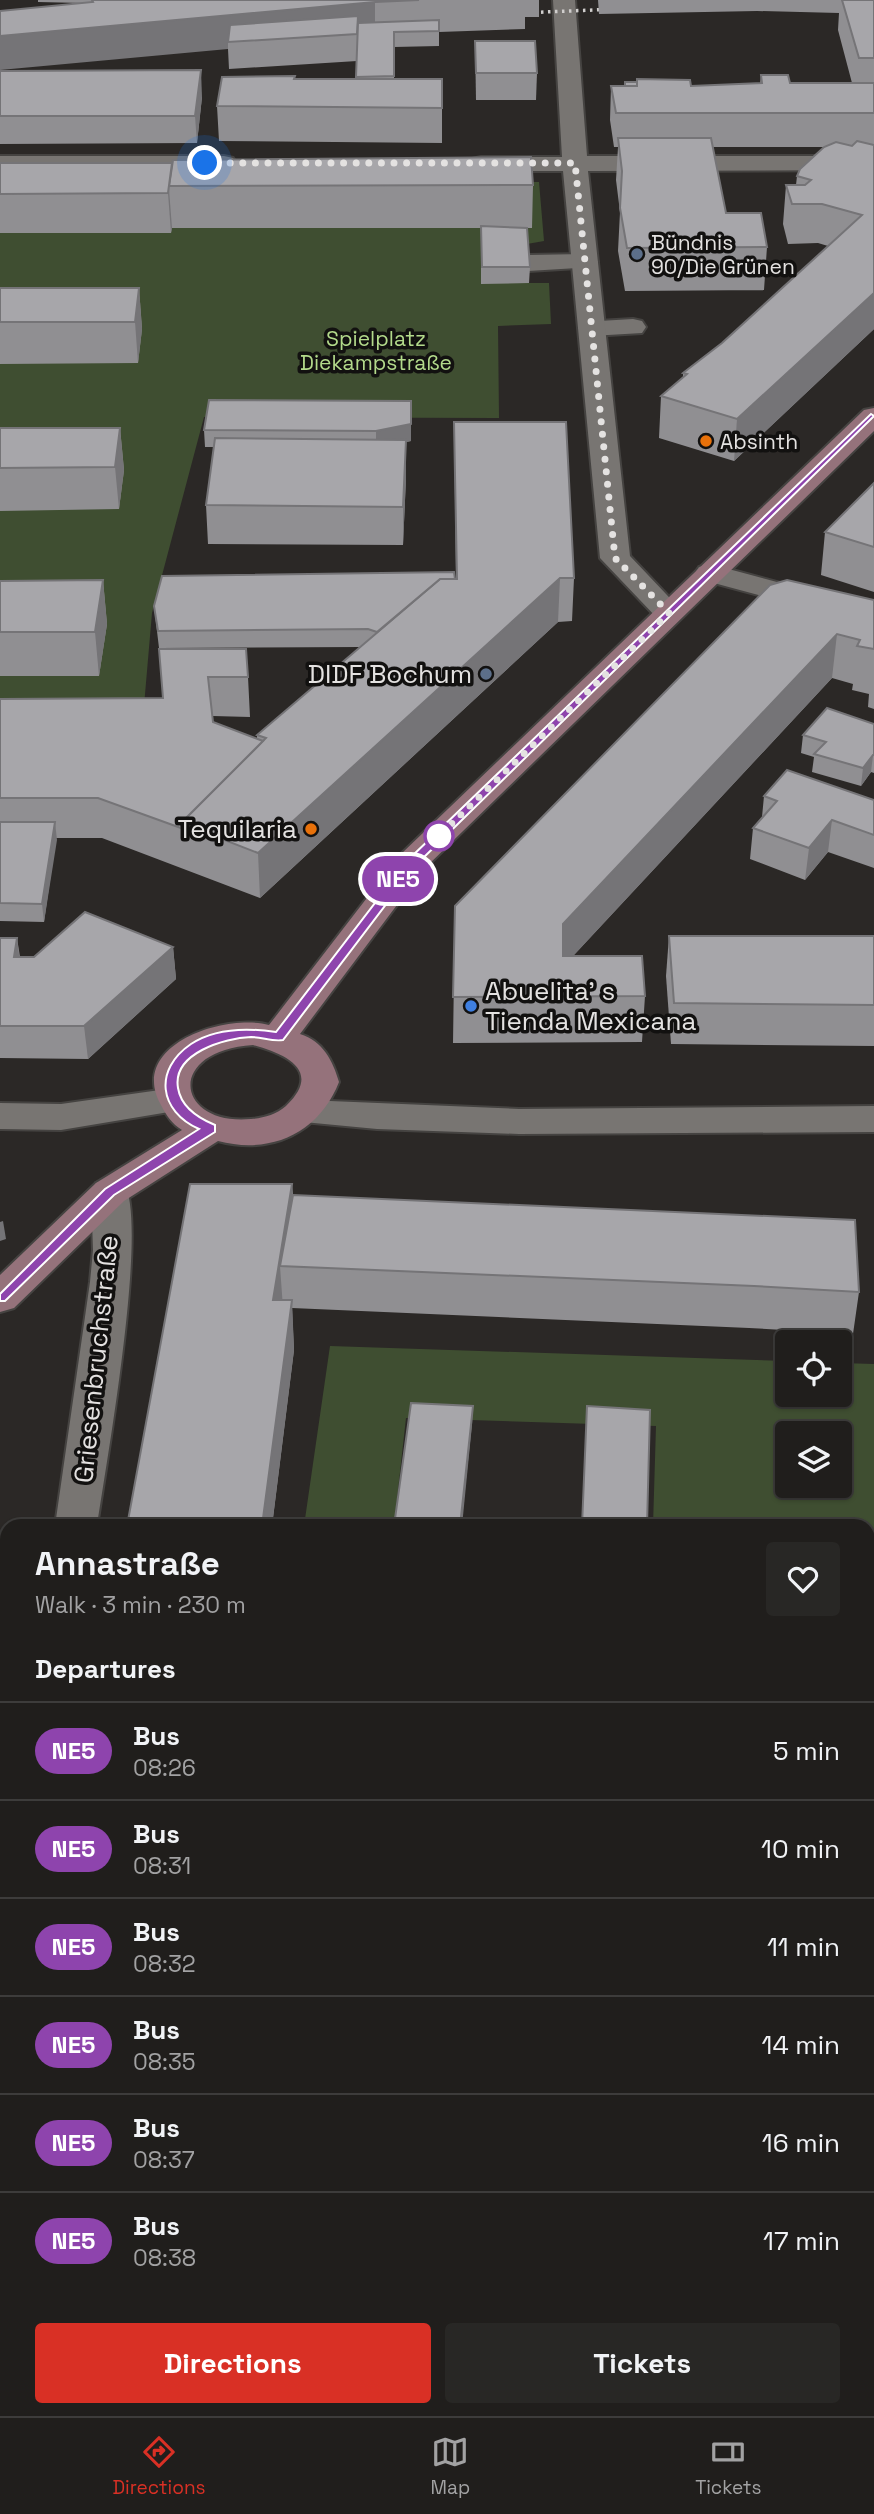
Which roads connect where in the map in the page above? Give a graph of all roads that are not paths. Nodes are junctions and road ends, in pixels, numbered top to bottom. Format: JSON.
{"nodes":[{"id":1,"x":564,"y":0,"type":"edge"},
{"id":2,"x":0,"y":163,"type":"edge"},
{"id":3,"x":242,"y":163,"type":"edge"},
{"id":4,"x":575,"y":163,"type":"junction"},
{"id":5,"x":874,"y":163,"type":"edge"},
{"id":6,"x":457,"y":164,"type":"edge"},
{"id":7,"x":585,"y":262,"type":"junction"},
{"id":8,"x":528,"y":263,"type":"edge"},
{"id":9,"x":591,"y":327,"type":"junction"},
{"id":10,"x":633,"y":327,"type":"dead end"},
{"id":11,"x":874,"y":416,"type":"edge"},
{"id":12,"x":710,"y":573,"type":"junction"},
{"id":13,"x":669,"y":613,"type":"junction"},
{"id":14,"x":874,"y":617,"type":"edge"},
{"id":15,"x":279,"y":1037,"type":"junction"},
{"id":16,"x":174,"y":1100,"type":"junction"},
{"id":17,"x":306,"y":1112,"type":"junction"},
{"id":18,"x":0,"y":1116,"type":"edge"},
{"id":19,"x":874,"y":1119,"type":"edge"},
{"id":20,"x":210,"y":1129,"type":"junction"},
{"id":21,"x":110,"y":1192,"type":"junction"},
{"id":22,"x":0,"y":1297,"type":"edge"},
{"id":23,"x":77,"y":1519,"type":"edge"}],
"edges":[{"from":1,"to":4,"type":"street"},
{"from":2,"to":3,"type":"street"},
{"from":4,"to":5,"type":"street"},
{"from":4,"to":6,"type":"street"},
{"from":4,"to":7,"type":"street"},
{"from":7,"to":8,"type":"street"},
{"from":7,"to":9,"type":"street"},
{"from":9,"to":10,"type":"street"},
{"from":9,"to":13,"type":"street"},
{"from":11,"to":12,"type":"street"},
{"from":12,"to":13,"type":"street"},
{"from":12,"to":14,"type":"street"},
{"from":13,"to":15,"type":"street"},
{"from":15,"to":16,"type":"street"},
{"from":15,"to":17,"type":"street"},
{"from":16,"to":18,"type":"street"},
{"from":16,"to":20,"type":"street"},
{"from":17,"to":19,"type":"street"},
{"from":17,"to":20,"type":"street"},
{"from":20,"to":21,"type":"street"},
{"from":21,"to":22,"type":"street"},
{"from":21,"to":23,"type":"street","name":"Griesenbruchstraße"}]}
